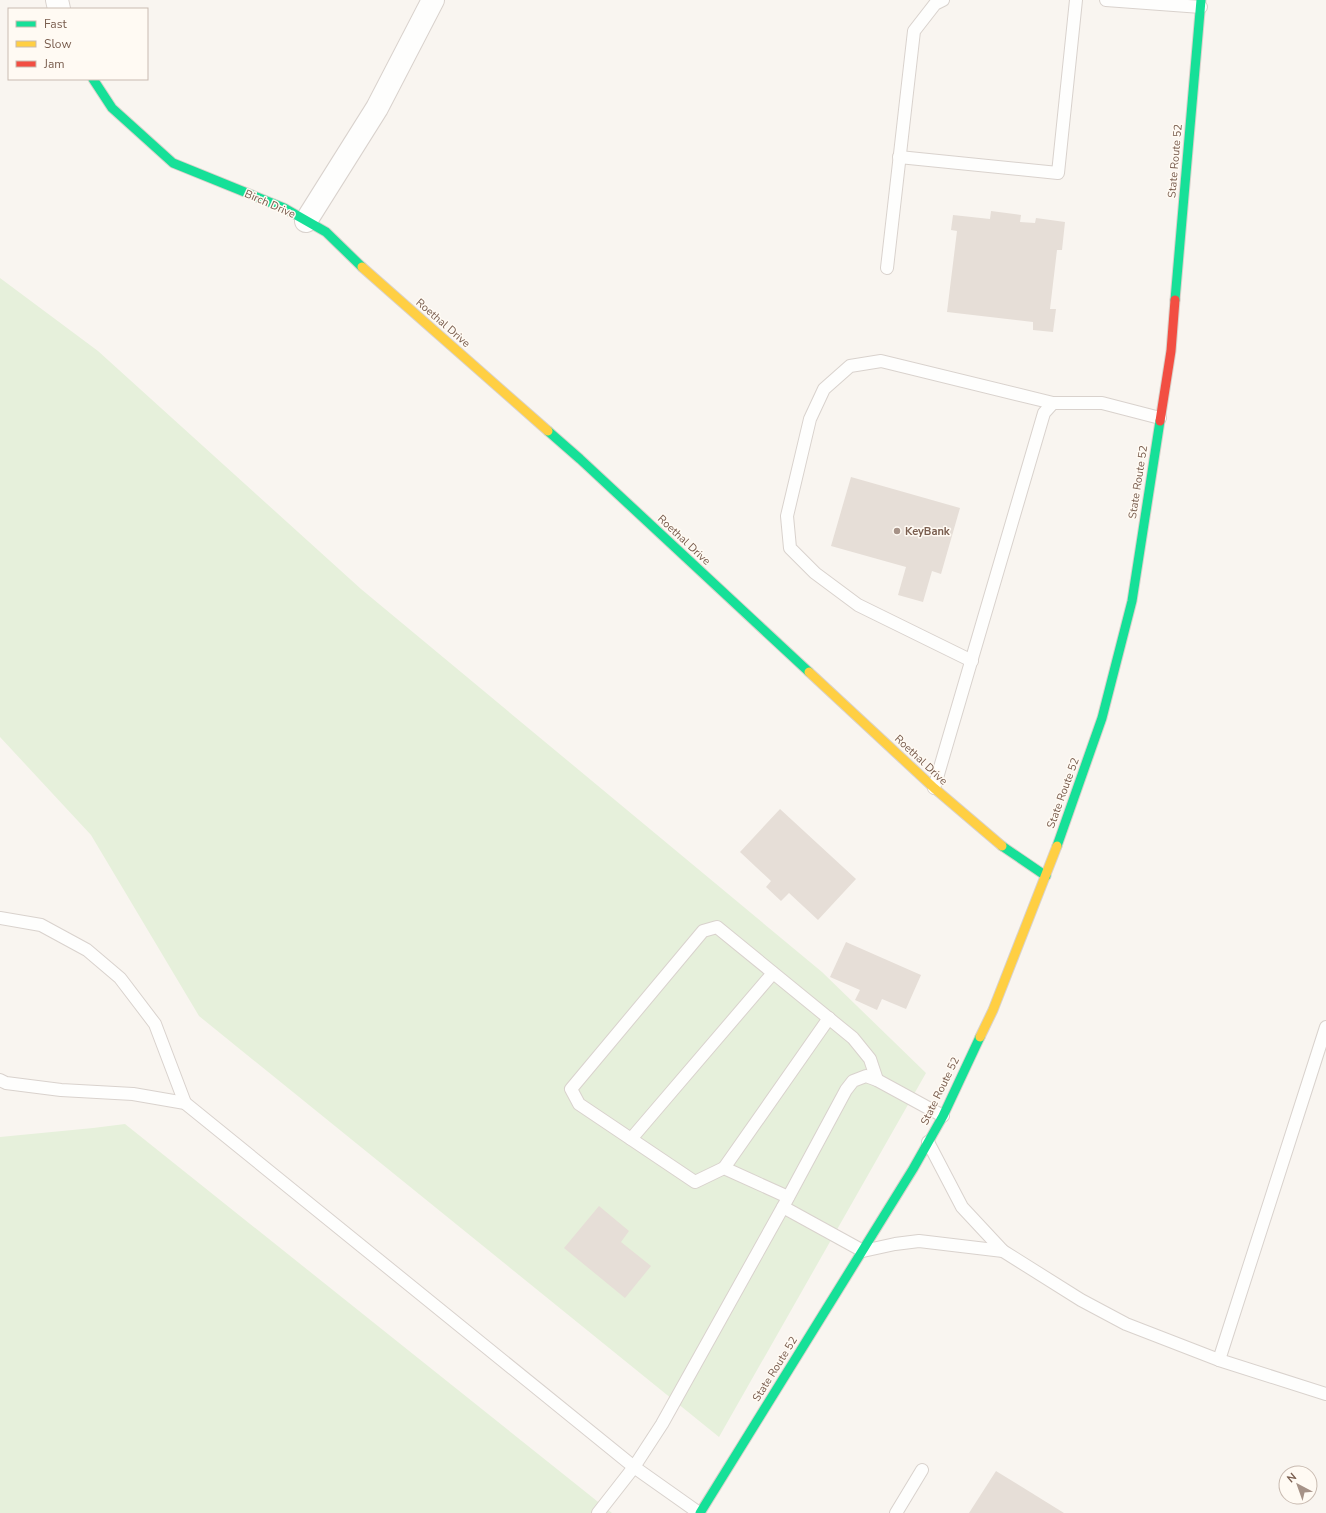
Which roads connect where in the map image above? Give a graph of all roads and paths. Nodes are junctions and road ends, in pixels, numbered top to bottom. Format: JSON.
{"nodes":[{"id":1,"x":433,"y":0,"type":"edge"},
{"id":2,"x":943,"y":0,"type":"edge"},
{"id":3,"x":1076,"y":0,"type":"edge"},
{"id":4,"x":1106,"y":0,"type":"edge"},
{"id":5,"x":1201,"y":4,"type":"edge"},
{"id":6,"x":94,"y":80,"type":"edge"},
{"id":7,"x":900,"y":157,"type":"junction"},
{"id":8,"x":306,"y":221,"type":"junction"},
{"id":9,"x":887,"y":268,"type":"dead end"},
{"id":10,"x":1053,"y":403,"type":"junction"},
{"id":11,"x":1160,"y":418,"type":"junction"},
{"id":12,"x":972,"y":661,"type":"junction"},
{"id":13,"x":934,"y":788,"type":"junction"},
{"id":14,"x":1046,"y":876,"type":"junction"},
{"id":15,"x":0,"y":918,"type":"edge"},
{"id":16,"x":773,"y":973,"type":"junction"},
{"id":17,"x":829,"y":1018,"type":"junction"},
{"id":18,"x":1326,"y":1027,"type":"edge"},
{"id":19,"x":0,"y":1080,"type":"edge"},
{"id":20,"x":877,"y":1080,"type":"junction"},
{"id":21,"x":185,"y":1102,"type":"junction"},
{"id":22,"x":942,"y":1116,"type":"junction"},
{"id":23,"x":631,"y":1139,"type":"junction"},
{"id":24,"x":928,"y":1142,"type":"junction"},
{"id":25,"x":724,"y":1168,"type":"junction"},
{"id":26,"x":786,"y":1202,"type":"junction"},
{"id":27,"x":863,"y":1251,"type":"junction"},
{"id":28,"x":1003,"y":1251,"type":"junction"},
{"id":29,"x":1219,"y":1360,"type":"junction"},
{"id":30,"x":1326,"y":1394,"type":"edge"},
{"id":31,"x":634,"y":1467,"type":"junction"},
{"id":32,"x":922,"y":1470,"type":"dead end"},
{"id":33,"x":598,"y":1513,"type":"edge"},
{"id":34,"x":699,"y":1513,"type":"edge"},
{"id":35,"x":896,"y":1513,"type":"edge"}],
"edges":[{"from":1,"to":8,"type":"street","name":"Birch Drive"},
{"from":2,"to":7,"type":"lane"},
{"from":3,"to":7,"type":"lane"},
{"from":4,"to":5,"type":"lane"},
{"from":5,"to":11,"type":"main road","name":"State Route 52"},
{"from":6,"to":8,"type":"main road","name":"Birch Drive"},
{"from":7,"to":9,"type":"lane"},
{"from":8,"to":13,"type":"main road","name":"Roethal Drive"},
{"from":10,"to":11,"type":"lane"},
{"from":10,"to":12,"type":"lane"},
{"from":10,"to":12,"type":"lane"},
{"from":11,"to":14,"type":"main road","name":"State Route 52"},
{"from":12,"to":13,"type":"lane"},
{"from":13,"to":14,"type":"main road","name":"Roethal Drive"},
{"from":14,"to":22,"type":"main road","name":"State Route 52"},
{"from":15,"to":21,"type":"lane"},
{"from":16,"to":17,"type":"lane"},
{"from":16,"to":23,"type":"lane"},
{"from":16,"to":23,"type":"lane"},
{"from":17,"to":20,"type":"lane"},
{"from":17,"to":25,"type":"lane"},
{"from":18,"to":29,"type":"lane"},
{"from":19,"to":21,"type":"lane"},
{"from":20,"to":22,"type":"lane"},
{"from":20,"to":26,"type":"lane"},
{"from":21,"to":31,"type":"lane"},
{"from":22,"to":24,"type":"main road","name":"State Route 52"},
{"from":23,"to":25,"type":"lane"},
{"from":24,"to":27,"type":"main road","name":"State Route 52"},
{"from":24,"to":28,"type":"lane"},
{"from":25,"to":26,"type":"lane"},
{"from":26,"to":27,"type":"lane"},
{"from":26,"to":31,"type":"lane"},
{"from":27,"to":28,"type":"lane"},
{"from":27,"to":34,"type":"main road","name":"State Route 52"},
{"from":28,"to":29,"type":"lane"},
{"from":29,"to":30,"type":"lane"},
{"from":31,"to":33,"type":"lane"},
{"from":31,"to":34,"type":"lane"},
{"from":32,"to":35,"type":"lane"}]}
